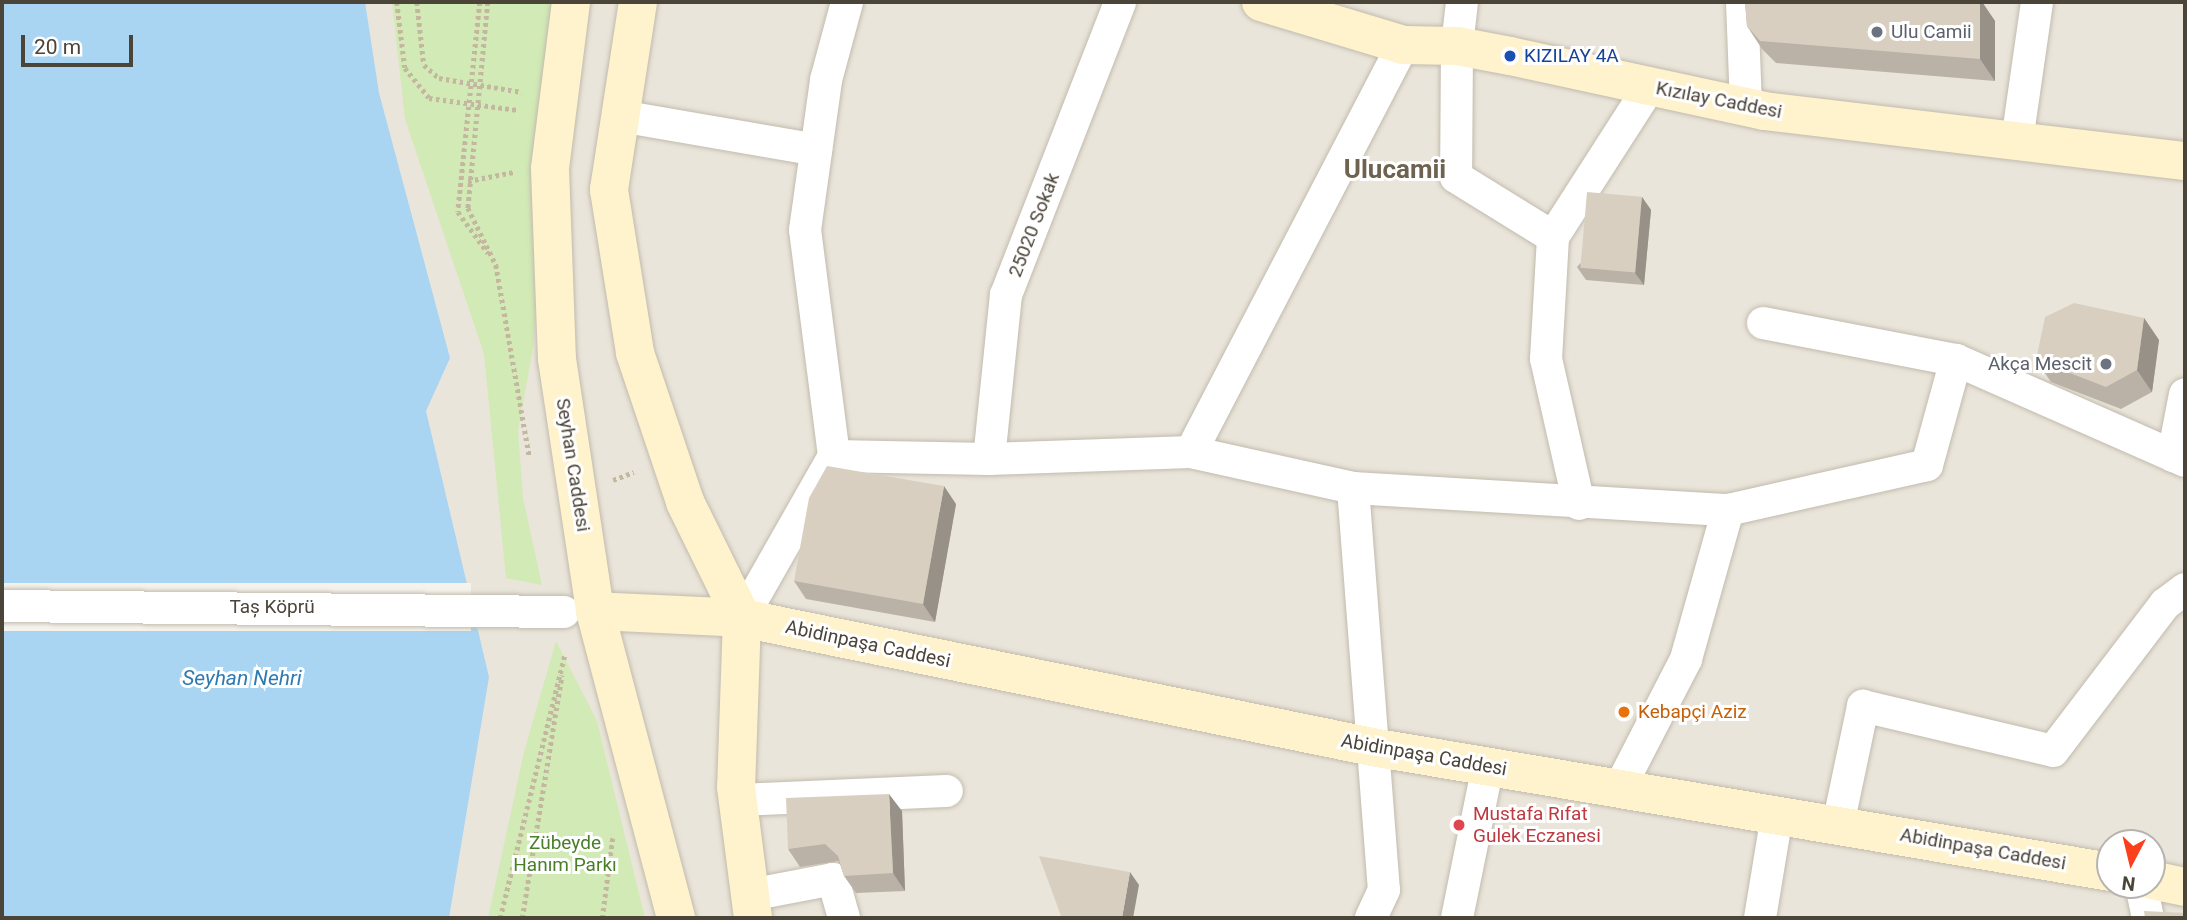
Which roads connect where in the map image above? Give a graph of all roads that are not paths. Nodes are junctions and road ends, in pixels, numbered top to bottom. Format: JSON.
{"nodes":[{"id":1,"x":571,"y":2,"type":"edge"},
{"id":2,"x":638,"y":2,"type":"edge"},
{"id":3,"x":847,"y":2,"type":"edge"},
{"id":4,"x":1120,"y":2,"type":"edge"},
{"id":5,"x":1462,"y":2,"type":"edge"},
{"id":6,"x":1742,"y":2,"type":"edge"},
{"id":7,"x":2037,"y":2,"type":"edge"},
{"id":8,"x":1270,"y":3,"type":"edge"},
{"id":9,"x":1403,"y":45,"type":"junction"},
{"id":10,"x":1457,"y":46,"type":"junction"},
{"id":11,"x":1650,"y":86,"type":"junction"},
{"id":12,"x":1746,"y":107,"type":"junction"},
{"id":13,"x":620,"y":116,"type":"junction"},
{"id":14,"x":2017,"y":141,"type":"junction"},
{"id":15,"x":816,"y":150,"type":"junction"},
{"id":16,"x":2185,"y":161,"type":"edge"},
{"id":17,"x":1553,"y":236,"type":"junction"},
{"id":18,"x":1763,"y":323,"type":"dead end"},
{"id":19,"x":1956,"y":360,"type":"junction"},
{"id":20,"x":2185,"y":394,"type":"edge"},
{"id":21,"x":1191,"y":452,"type":"junction"},
{"id":22,"x":834,"y":456,"type":"junction"},
{"id":23,"x":989,"y":458,"type":"junction"},
{"id":24,"x":2179,"y":458,"type":"edge"},
{"id":25,"x":1353,"y":488,"type":"junction"},
{"id":26,"x":1579,"y":504,"type":"junction"},
{"id":27,"x":1728,"y":510,"type":"junction"},
{"id":28,"x":2185,"y":589,"type":"edge"},
{"id":29,"x":2,"y":606,"type":"edge"},
{"id":30,"x":567,"y":610,"type":"junction"},
{"id":31,"x":742,"y":618,"type":"junction"},
{"id":32,"x":1372,"y":747,"type":"junction"},
{"id":33,"x":1488,"y":766,"type":"junction"},
{"id":34,"x":1619,"y":789,"type":"junction"},
{"id":35,"x":947,"y":791,"type":"dead end"},
{"id":36,"x":738,"y":800,"type":"junction"},
{"id":37,"x":1777,"y":815,"type":"junction"},
{"id":38,"x":1838,"y":825,"type":"junction"},
{"id":39,"x":2096,"y":870,"type":"edge"},
{"id":40,"x":2166,"y":883,"type":"edge"},
{"id":41,"x":2185,"y":887,"type":"edge"},
{"id":42,"x":2144,"y":899,"type":"edge"},
{"id":43,"x":752,"y":906,"type":"edge"},
{"id":44,"x":676,"y":918,"type":"edge"},
{"id":45,"x":844,"y":918,"type":"edge"},
{"id":46,"x":1371,"y":918,"type":"edge"},
{"id":47,"x":1457,"y":918,"type":"edge"},
{"id":48,"x":1760,"y":918,"type":"edge"},
{"id":49,"x":2148,"y":918,"type":"edge"}],
"edges":[{"from":1,"to":30,"type":"main road","name":"Seyhan Caddesi"},
{"from":2,"to":13,"type":"main road"},
{"from":3,"to":15,"type":"street"},
{"from":4,"to":23,"type":"street","name":"25020 Sokak"},
{"from":5,"to":10,"type":"street"},
{"from":6,"to":12,"type":"street"},
{"from":7,"to":14,"type":"street"},
{"from":8,"to":9,"type":"main road","name":"Kızılay Caddesi"},
{"from":9,"to":10,"type":"main road","name":"Kızılay Caddesi"},
{"from":9,"to":21,"type":"street"},
{"from":10,"to":11,"type":"main road","name":"Kızılay Caddesi"},
{"from":10,"to":17,"type":"street"},
{"from":11,"to":12,"type":"main road","name":"Kızılay Caddesi"},
{"from":11,"to":17,"type":"street"},
{"from":12,"to":14,"type":"main road","name":"Kızılay Caddesi"},
{"from":13,"to":15,"type":"street"},
{"from":13,"to":31,"type":"main road"},
{"from":14,"to":16,"type":"main road","name":"Kızılay Caddesi"},
{"from":15,"to":22,"type":"street"},
{"from":17,"to":26,"type":"street"},
{"from":18,"to":19,"type":"street"},
{"from":19,"to":24,"type":"street"},
{"from":19,"to":27,"type":"street"},
{"from":20,"to":24,"type":"street"},
{"from":21,"to":23,"type":"street"},
{"from":21,"to":25,"type":"street"},
{"from":22,"to":23,"type":"street"},
{"from":22,"to":31,"type":"street"},
{"from":25,"to":26,"type":"street"},
{"from":25,"to":32,"type":"street"},
{"from":26,"to":27,"type":"street"},
{"from":27,"to":34,"type":"street"},
{"from":28,"to":38,"type":"street"},
{"from":29,"to":30,"type":"street","name":"Taș Köprü"},
{"from":30,"to":31,"type":"main road","name":"Abidinpaşa Caddesi"},
{"from":30,"to":44,"type":"main road","name":"Seyhan Caddesi"},
{"from":31,"to":32,"type":"main road","name":"Abidinpaşa Caddesi"},
{"from":31,"to":36,"type":"main road"},
{"from":32,"to":33,"type":"main road","name":"Abidinpaşa Caddesi"},
{"from":32,"to":46,"type":"street"},
{"from":33,"to":34,"type":"main road","name":"Abidinpaşa Caddesi"},
{"from":33,"to":47,"type":"street"},
{"from":34,"to":37,"type":"main road","name":"Abidinpaşa Caddesi"},
{"from":35,"to":36,"type":"street"},
{"from":36,"to":43,"type":"main road"},
{"from":37,"to":38,"type":"main road","name":"Abidinpaşa Caddesi"},
{"from":37,"to":48,"type":"street"},
{"from":38,"to":39,"type":"main road","name":"Abidinpaşa Caddesi"},
{"from":40,"to":41,"type":"main road"},
{"from":42,"to":49,"type":"street"},
{"from":43,"to":45,"type":"street"}]}
